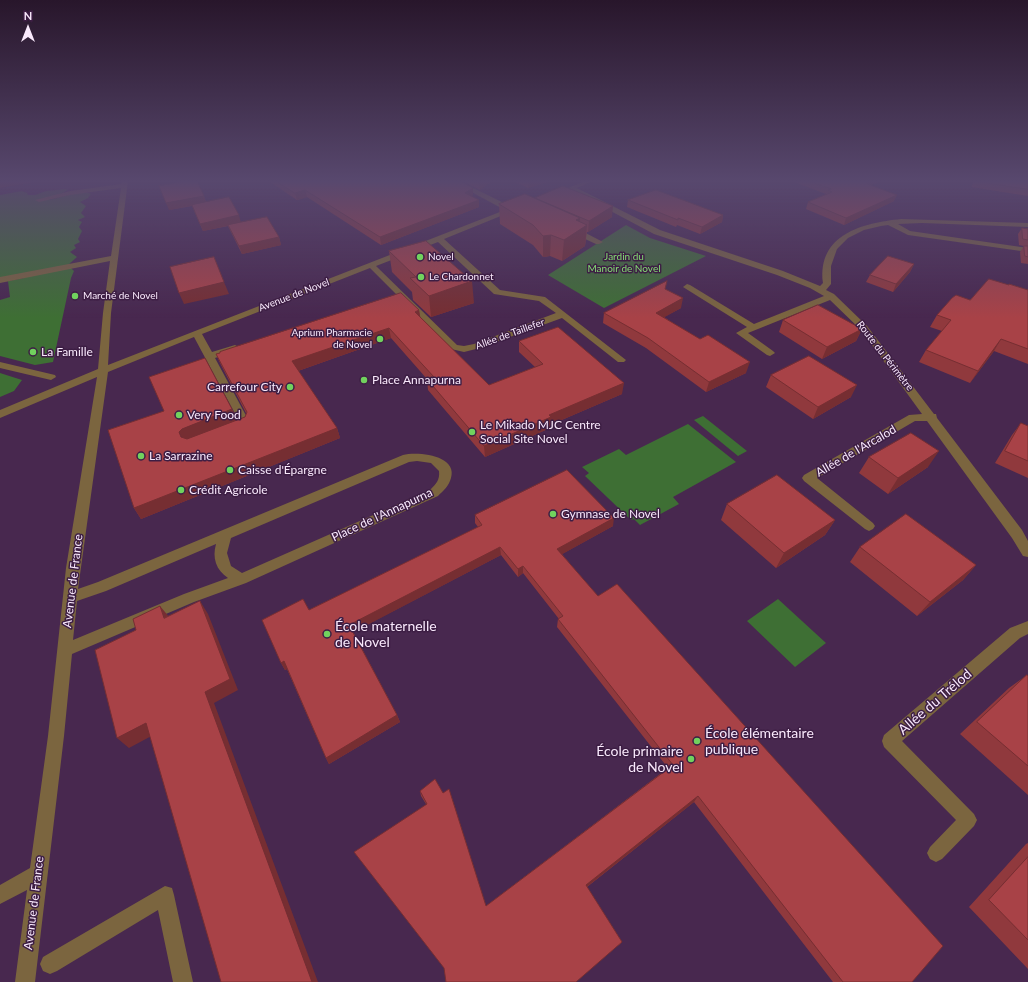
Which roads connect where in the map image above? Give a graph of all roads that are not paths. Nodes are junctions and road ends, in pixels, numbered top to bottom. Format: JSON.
{"nodes":[{"id":1,"x":118,"y":227,"type":"edge"},
{"id":2,"x":467,"y":227,"type":"edge"},
{"id":3,"x":564,"y":227,"type":"edge"},
{"id":4,"x":648,"y":227,"type":"edge"},
{"id":5,"x":865,"y":227,"type":"edge"},
{"id":6,"x":897,"y":227,"type":"edge"},
{"id":7,"x":438,"y":238,"type":"junction"},
{"id":8,"x":599,"y":242,"type":"dead end"},
{"id":9,"x":1028,"y":250,"type":"edge"},
{"id":10,"x":114,"y":258,"type":"junction"},
{"id":11,"x":371,"y":265,"type":"junction"},
{"id":12,"x":0,"y":280,"type":"edge"},
{"id":13,"x":687,"y":287,"type":"dead end"},
{"id":14,"x":826,"y":293,"type":"junction"},
{"id":15,"x":562,"y":314,"type":"junction"},
{"id":16,"x":754,"y":328,"type":"junction"},
{"id":17,"x":197,"y":333,"type":"junction"},
{"id":18,"x":240,"y":346,"type":"edge"},
{"id":19,"x":770,"y":353,"type":"dead end"},
{"id":20,"x":210,"y":356,"type":"junction"},
{"id":21,"x":621,"y":360,"type":"dead end"},
{"id":22,"x":0,"y":365,"type":"edge"},
{"id":23,"x":103,"y":370,"type":"junction"},
{"id":24,"x":51,"y":377,"type":"dead end"},
{"id":25,"x":0,"y":414,"type":"edge"},
{"id":26,"x":932,"y":417,"type":"junction"},
{"id":27,"x":225,"y":431,"type":"edge"},
{"id":28,"x":869,"y":526,"type":"dead end"},
{"id":29,"x":226,"y":534,"type":"junction"},
{"id":30,"x":1023,"y":534,"type":"edge"},
{"id":31,"x":1028,"y":552,"type":"edge"},
{"id":32,"x":241,"y":579,"type":"junction"},
{"id":33,"x":70,"y":597,"type":"junction"},
{"id":34,"x":1028,"y":627,"type":"edge"},
{"id":35,"x":64,"y":650,"type":"junction"},
{"id":36,"x":936,"y":852,"type":"dead end"},
{"id":37,"x":38,"y":874,"type":"junction"},
{"id":38,"x":0,"y":895,"type":"edge"},
{"id":39,"x":50,"y":964,"type":"dead end"},
{"id":40,"x":25,"y":982,"type":"edge"},
{"id":41,"x":183,"y":982,"type":"edge"}],
"edges":[{"from":1,"to":10,"type":"street","name":"Avenue de France"},
{"from":2,"to":7,"type":"street","name":"Avenue de Novel"},
{"from":3,"to":8,"type":"street"},
{"from":4,"to":14,"type":"street","name":"Route du Périmètre"},
{"from":5,"to":14,"type":"street"},
{"from":6,"to":9,"type":"street"},
{"from":7,"to":11,"type":"street","name":"Avenue de Novel"},
{"from":7,"to":15,"type":"street","name":"Allée de Taillefer"},
{"from":10,"to":12,"type":"street"},
{"from":10,"to":23,"type":"street","name":"Avenue de France"},
{"from":11,"to":15,"type":"street","name":"Allée de Taillefer"},
{"from":11,"to":17,"type":"street","name":"Avenue de Novel"},
{"from":13,"to":16,"type":"street"},
{"from":14,"to":16,"type":"street"},
{"from":14,"to":26,"type":"street","name":"Route du Périmètre"},
{"from":15,"to":21,"type":"street","name":"Allée de Taillefer"},
{"from":16,"to":19,"type":"street"},
{"from":17,"to":20,"type":"street"},
{"from":17,"to":23,"type":"street","name":"Avenue de Novel"},
{"from":18,"to":20,"type":"street"},
{"from":20,"to":27,"type":"street"},
{"from":22,"to":24,"type":"street"},
{"from":23,"to":25,"type":"street","name":"Avenue de Novel"},
{"from":23,"to":33,"type":"street","name":"Avenue de France"},
{"from":26,"to":28,"type":"street","name":"Allée de l'Arcalod"},
{"from":26,"to":30,"type":"street","name":"Route du Périmètre"},
{"from":29,"to":32,"type":"street"},
{"from":29,"to":32,"type":"street","name":"Place de l'Annapurna"},
{"from":29,"to":33,"type":"street","name":"Place de l'Annapurna"},
{"from":30,"to":31,"type":"street","name":"Route du Périmètre"},
{"from":32,"to":35,"type":"street","name":"Place de l'Annapurna"},
{"from":33,"to":35,"type":"street","name":"Avenue de France"},
{"from":34,"to":36,"type":"street","name":"Allée du Trélod"},
{"from":35,"to":37,"type":"street","name":"Avenue de France"},
{"from":37,"to":38,"type":"street"},
{"from":37,"to":40,"type":"street","name":"Avenue de France"},
{"from":39,"to":41,"type":"street"}]}
